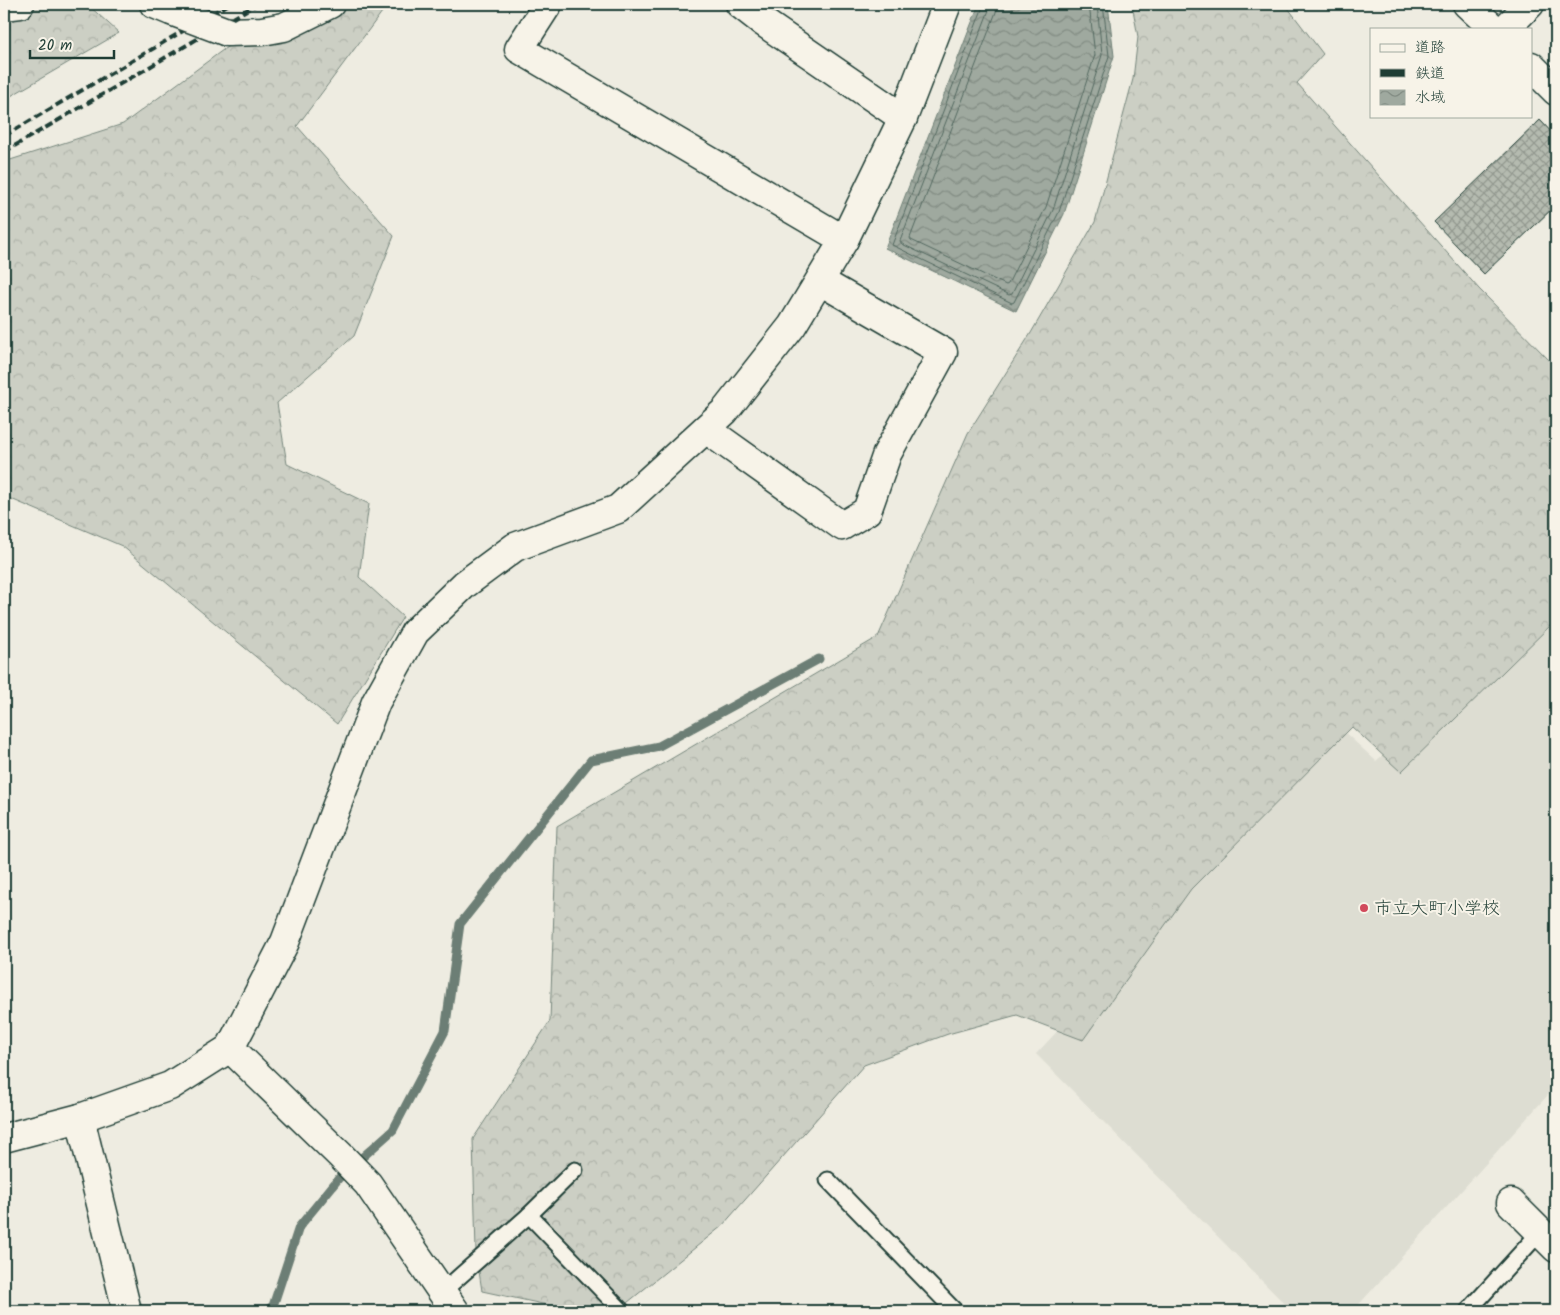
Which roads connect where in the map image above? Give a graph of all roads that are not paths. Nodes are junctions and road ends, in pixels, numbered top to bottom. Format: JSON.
{"nodes":[{"id":1,"x":20,"y":4,"type":"edge"},
{"id":2,"x":330,"y":4,"type":"edge"},
{"id":3,"x":548,"y":4,"type":"edge"},
{"id":4,"x":740,"y":4,"type":"edge"},
{"id":5,"x":947,"y":4,"type":"edge"},
{"id":6,"x":1467,"y":4,"type":"edge"},
{"id":7,"x":1530,"y":4,"type":"edge"},
{"id":8,"x":4,"y":6,"type":"edge"},
{"id":9,"x":159,"y":6,"type":"edge"},
{"id":10,"x":767,"y":13,"type":"edge"},
{"id":11,"x":1493,"y":28,"type":"edge"},
{"id":12,"x":1506,"y":28,"type":"edge"},
{"id":13,"x":1532,"y":67,"type":"edge"},
{"id":14,"x":1556,"y":91,"type":"edge"},
{"id":15,"x":903,"y":118,"type":"junction"},
{"id":16,"x":844,"y":240,"type":"junction"},
{"id":17,"x":820,"y":281,"type":"junction"},
{"id":18,"x":706,"y":429,"type":"junction"},
{"id":19,"x":230,"y":1048,"type":"junction"},
{"id":20,"x":80,"y":1118,"type":"junction"},
{"id":21,"x":4,"y":1138,"type":"edge"},
{"id":22,"x":575,"y":1170,"type":"dead end"},
{"id":23,"x":828,"y":1180,"type":"dead end"},
{"id":24,"x":1511,"y":1203,"type":"dead end"},
{"id":25,"x":530,"y":1215,"type":"junction"},
{"id":26,"x":1548,"y":1240,"type":"edge"},
{"id":27,"x":448,"y":1302,"type":"edge"},
{"id":28,"x":126,"y":1308,"type":"edge"},
{"id":29,"x":622,"y":1311,"type":"edge"},
{"id":30,"x":955,"y":1311,"type":"edge"},
{"id":31,"x":1468,"y":1311,"type":"edge"}],
"edges":[{"from":1,"to":8,"type":"street"},
{"from":2,"to":9,"type":"street","bridge":true},
{"from":3,"to":16,"type":"street"},
{"from":4,"to":10,"type":"street"},
{"from":5,"to":15,"type":"street"},
{"from":6,"to":11,"type":"street"},
{"from":7,"to":12,"type":"street"},
{"from":10,"to":15,"type":"street"},
{"from":13,"to":14,"type":"street"},
{"from":15,"to":16,"type":"street"},
{"from":16,"to":17,"type":"street"},
{"from":17,"to":18,"type":"street"},
{"from":17,"to":18,"type":"street"},
{"from":18,"to":19,"type":"street"},
{"from":19,"to":20,"type":"street"},
{"from":19,"to":27,"type":"street"},
{"from":20,"to":21,"type":"street"},
{"from":20,"to":28,"type":"street"},
{"from":22,"to":25,"type":"lane"},
{"from":23,"to":30,"type":"lane"},
{"from":24,"to":26,"type":"street"},
{"from":25,"to":27,"type":"lane"},
{"from":25,"to":29,"type":"lane"},
{"from":26,"to":31,"type":"lane"}]}
